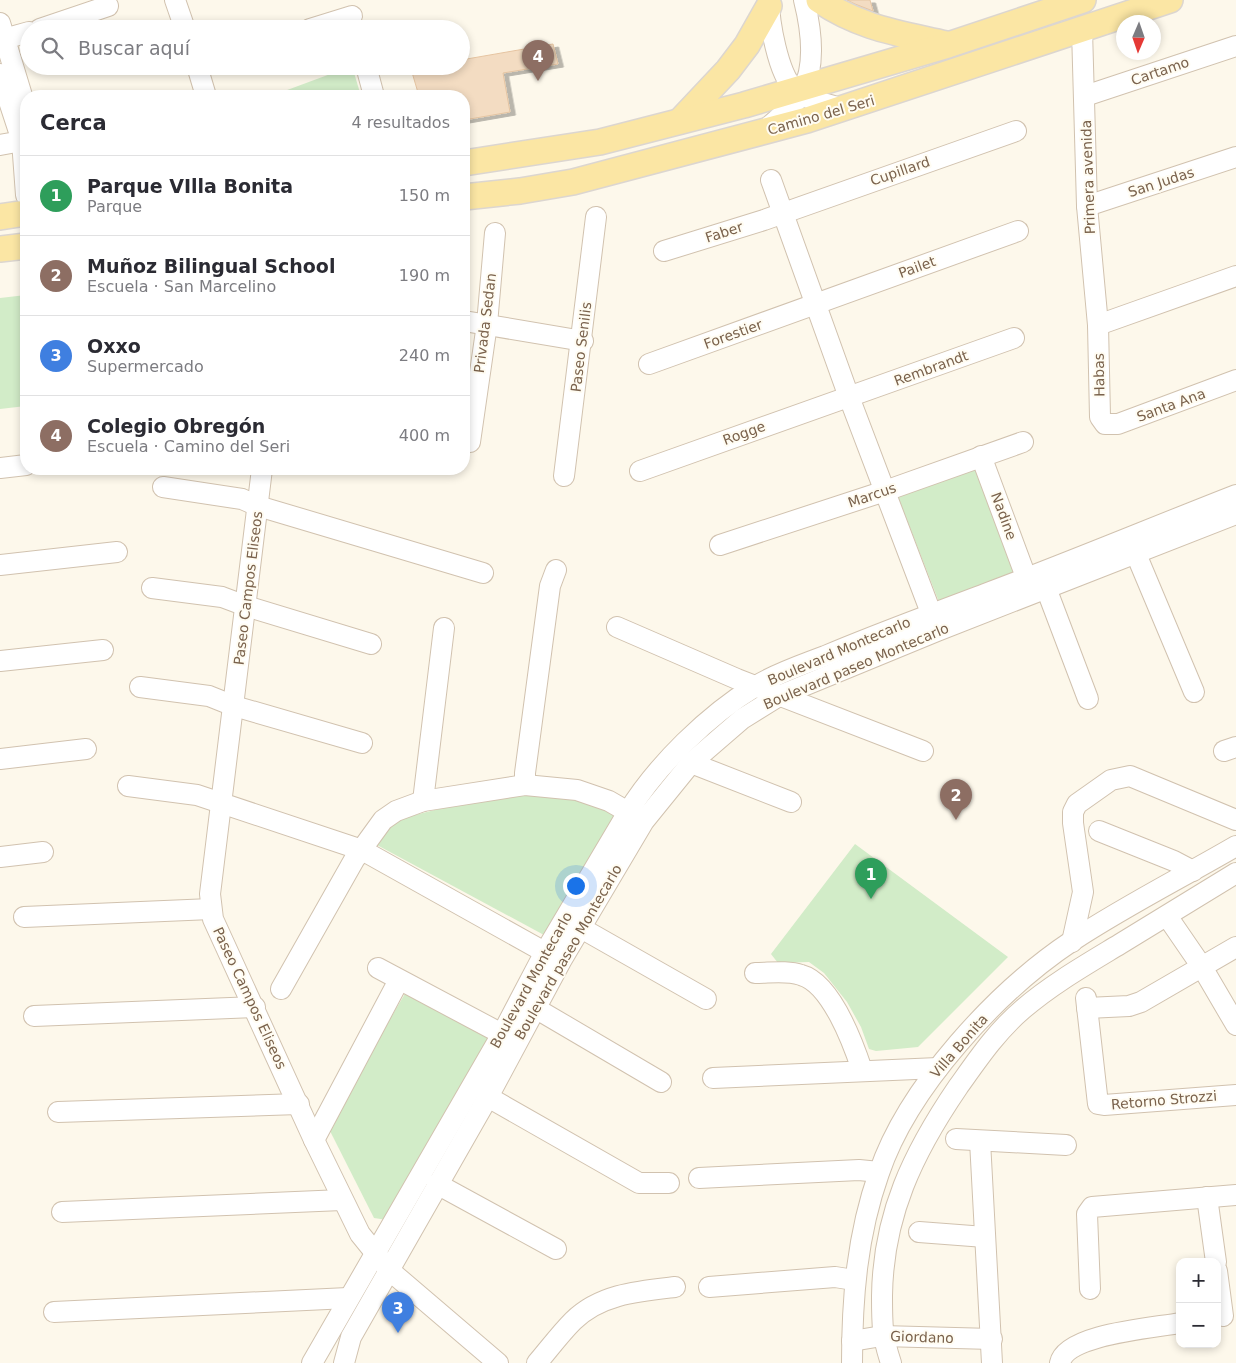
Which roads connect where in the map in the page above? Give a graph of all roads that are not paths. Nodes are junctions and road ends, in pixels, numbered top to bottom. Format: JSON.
{"nodes":[{"id":1,"x":176,"y":0,"type":"edge"},
{"id":2,"x":804,"y":0,"type":"edge"},
{"id":3,"x":819,"y":0,"type":"edge"},
{"id":4,"x":1083,"y":0,"type":"edge"},
{"id":5,"x":1170,"y":0,"type":"edge"},
{"id":6,"x":769,"y":3,"type":"edge"},
{"id":7,"x":108,"y":6,"type":"dead end"},
{"id":8,"x":352,"y":15,"type":"edge"},
{"id":9,"x":67,"y":20,"type":"edge"},
{"id":10,"x":182,"y":20,"type":"edge"},
{"id":11,"x":337,"y":20,"type":"edge"},
{"id":12,"x":1082,"y":30,"type":"junction"},
{"id":13,"x":20,"y":33,"type":"edge"},
{"id":14,"x":2,"y":34,"type":"edge"},
{"id":15,"x":948,"y":45,"type":"junction"},
{"id":16,"x":1236,"y":46,"type":"edge"},
{"id":17,"x":0,"y":74,"type":"edge"},
{"id":18,"x":200,"y":75,"type":"edge"},
{"id":19,"x":368,"y":75,"type":"edge"},
{"id":20,"x":800,"y":89,"type":"junction"},
{"id":21,"x":20,"y":90,"type":"edge"},
{"id":22,"x":204,"y":90,"type":"edge"},
{"id":23,"x":372,"y":90,"type":"edge"},
{"id":24,"x":1085,"y":96,"type":"junction"},
{"id":25,"x":844,"y":109,"type":"junction"},
{"id":26,"x":680,"y":121,"type":"junction"},
{"id":27,"x":20,"y":128,"type":"edge"},
{"id":28,"x":764,"y":131,"type":"junction"},
{"id":29,"x":1016,"y":131,"type":"dead end"},
{"id":30,"x":20,"y":140,"type":"edge"},
{"id":31,"x":0,"y":145,"type":"edge"},
{"id":32,"x":1236,"y":157,"type":"edge"},
{"id":33,"x":470,"y":162,"type":"edge"},
{"id":34,"x":771,"y":180,"type":"dead end"},
{"id":35,"x":470,"y":196,"type":"edge"},
{"id":36,"x":1087,"y":206,"type":"junction"},
{"id":37,"x":784,"y":213,"type":"junction"},
{"id":38,"x":20,"y":214,"type":"edge"},
{"id":39,"x":0,"y":217,"type":"edge"},
{"id":40,"x":596,"y":217,"type":"dead end"},
{"id":41,"x":1018,"y":231,"type":"dead end"},
{"id":42,"x":495,"y":233,"type":"dead end"},
{"id":43,"x":20,"y":247,"type":"edge"},
{"id":44,"x":0,"y":249,"type":"edge"},
{"id":45,"x":664,"y":251,"type":"dead end"},
{"id":46,"x":1236,"y":276,"type":"edge"},
{"id":47,"x":816,"y":304,"type":"junction"},
{"id":48,"x":470,"y":322,"type":"edge"},
{"id":49,"x":487,"y":324,"type":"junction"},
{"id":50,"x":1098,"y":324,"type":"junction"},
{"id":51,"x":1014,"y":338,"type":"dead end"},
{"id":52,"x":582,"y":341,"type":"junction"},
{"id":53,"x":649,"y":364,"type":"dead end"},
{"id":54,"x":1236,"y":380,"type":"edge"},
{"id":55,"x":849,"y":397,"type":"junction"},
{"id":56,"x":1105,"y":424,"type":"joint"},
{"id":57,"x":470,"y":442,"type":"dead end"},
{"id":58,"x":1023,"y":442,"type":"dead end"},
{"id":59,"x":981,"y":456,"type":"junction"},
{"id":60,"x":20,"y":466,"type":"edge"},
{"id":61,"x":0,"y":468,"type":"edge"},
{"id":62,"x":640,"y":470,"type":"dead end"},
{"id":63,"x":261,"y":475,"type":"edge"},
{"id":64,"x":564,"y":476,"type":"dead end"},
{"id":65,"x":163,"y":487,"type":"dead end"},
{"id":66,"x":885,"y":491,"type":"junction"},
{"id":67,"x":1236,"y":495,"type":"edge"},
{"id":68,"x":258,"y":506,"type":"junction"},
{"id":69,"x":1235,"y":519,"type":"edge"},
{"id":70,"x":720,"y":545,"type":"dead end"},
{"id":71,"x":117,"y":552,"type":"dead end"},
{"id":72,"x":1138,"y":557,"type":"junction"},
{"id":73,"x":0,"y":565,"type":"edge"},
{"id":74,"x":556,"y":570,"type":"dead end"},
{"id":75,"x":483,"y":573,"type":"dead end"},
{"id":76,"x":1026,"y":577,"type":"junction"},
{"id":77,"x":152,"y":588,"type":"dead end"},
{"id":78,"x":1048,"y":593,"type":"junction"},
{"id":79,"x":246,"y":606,"type":"junction"},
{"id":80,"x":934,"y":622,"type":"junction"},
{"id":81,"x":617,"y":627,"type":"dead end"},
{"id":82,"x":444,"y":628,"type":"dead end"},
{"id":83,"x":372,"y":644,"type":"dead end"},
{"id":84,"x":103,"y":650,"type":"dead end"},
{"id":85,"x":0,"y":661,"type":"edge"},
{"id":86,"x":756,"y":686,"type":"junction"},
{"id":87,"x":140,"y":687,"type":"dead end"},
{"id":88,"x":1194,"y":692,"type":"dead end"},
{"id":89,"x":780,"y":696,"type":"junction"},
{"id":90,"x":1088,"y":699,"type":"dead end"},
{"id":91,"x":234,"y":706,"type":"junction"},
{"id":92,"x":362,"y":743,"type":"dead end"},
{"id":93,"x":86,"y":749,"type":"dead end"},
{"id":94,"x":923,"y":751,"type":"dead end"},
{"id":95,"x":0,"y":758,"type":"edge"},
{"id":96,"x":691,"y":763,"type":"junction"},
{"id":97,"x":525,"y":785,"type":"junction"},
{"id":98,"x":128,"y":786,"type":"dead end"},
{"id":99,"x":423,"y":801,"type":"junction"},
{"id":100,"x":791,"y":802,"type":"dead end"},
{"id":101,"x":221,"y":803,"type":"junction"},
{"id":102,"x":628,"y":812,"type":"junction"},
{"id":103,"x":1236,"y":820,"type":"edge"},
{"id":104,"x":1099,"y":831,"type":"dead end"},
{"id":105,"x":1236,"y":846,"type":"edge"},
{"id":106,"x":362,"y":850,"type":"junction"},
{"id":107,"x":43,"y":852,"type":"dead end"},
{"id":108,"x":0,"y":856,"type":"edge"},
{"id":109,"x":1193,"y":871,"type":"junction"},
{"id":110,"x":1236,"y":873,"type":"edge"},
{"id":111,"x":211,"y":909,"type":"junction"},
{"id":112,"x":1166,"y":916,"type":"junction"},
{"id":113,"x":24,"y":917,"type":"dead end"},
{"id":114,"x":581,"y":928,"type":"junction"},
{"id":115,"x":1072,"y":942,"type":"junction"},
{"id":116,"x":1236,"y":947,"type":"edge"},
{"id":117,"x":553,"y":956,"type":"junction"},
{"id":118,"x":1202,"y":967,"type":"junction"},
{"id":119,"x":378,"y":968,"type":"dead end"},
{"id":120,"x":755,"y":974,"type":"dead end"},
{"id":121,"x":399,"y":980,"type":"junction"},
{"id":122,"x":281,"y":989,"type":"dead end"},
{"id":123,"x":706,"y":999,"type":"dead end"},
{"id":124,"x":255,"y":1007,"type":"junction"},
{"id":125,"x":535,"y":1008,"type":"junction"},
{"id":126,"x":34,"y":1016,"type":"dead end"},
{"id":127,"x":1236,"y":1025,"type":"edge"},
{"id":128,"x":502,"y":1034,"type":"junction"},
{"id":129,"x":938,"y":1068,"type":"junction"},
{"id":130,"x":862,"y":1070,"type":"junction"},
{"id":131,"x":713,"y":1078,"type":"dead end"},
{"id":132,"x":661,"y":1082,"type":"dead end"},
{"id":133,"x":1236,"y":1095,"type":"edge"},
{"id":134,"x":488,"y":1097,"type":"junction"},
{"id":135,"x":299,"y":1104,"type":"junction"},
{"id":136,"x":911,"y":1108,"type":"junction"},
{"id":137,"x":58,"y":1112,"type":"dead end"},
{"id":138,"x":933,"y":1124,"type":"junction"},
{"id":139,"x":956,"y":1139,"type":"dead end"},
{"id":140,"x":314,"y":1140,"type":"junction"},
{"id":141,"x":980,"y":1141,"type":"junction"},
{"id":142,"x":1066,"y":1146,"type":"dead end"},
{"id":143,"x":879,"y":1172,"type":"junction"},
{"id":144,"x":699,"y":1178,"type":"dead end"},
{"id":145,"x":669,"y":1183,"type":"dead end"},
{"id":146,"x":437,"y":1184,"type":"junction"},
{"id":147,"x":1236,"y":1194,"type":"edge"},
{"id":148,"x":1207,"y":1197,"type":"junction"},
{"id":149,"x":342,"y":1200,"type":"junction"},
{"id":150,"x":62,"y":1212,"type":"dead end"},
{"id":151,"x":919,"y":1232,"type":"dead end"},
{"id":152,"x":985,"y":1238,"type":"junction"},
{"id":153,"x":556,"y":1249,"type":"dead end"},
{"id":154,"x":374,"y":1253,"type":"junction"},
{"id":155,"x":1215,"y":1258,"type":"edge"},
{"id":156,"x":389,"y":1270,"type":"junction"},
{"id":157,"x":845,"y":1279,"type":"junction"},
{"id":158,"x":675,"y":1287,"type":"dead end"},
{"id":159,"x":709,"y":1287,"type":"dead end"},
{"id":160,"x":1090,"y":1289,"type":"dead end"},
{"id":161,"x":1221,"y":1291,"type":"edge"},
{"id":162,"x":348,"y":1298,"type":"junction"},
{"id":163,"x":54,"y":1312,"type":"dead end"},
{"id":164,"x":1226,"y":1315,"type":"edge"},
{"id":165,"x":1176,"y":1324,"type":"edge"},
{"id":166,"x":882,"y":1336,"type":"junction"},
{"id":167,"x":1093,"y":1338,"type":"junction"},
{"id":168,"x":992,"y":1339,"type":"junction"},
{"id":169,"x":852,"y":1341,"type":"junction"},
{"id":170,"x":312,"y":1363,"type":"edge"},
{"id":171,"x":344,"y":1363,"type":"edge"},
{"id":172,"x":498,"y":1363,"type":"edge"},
{"id":173,"x":537,"y":1363,"type":"edge"},
{"id":174,"x":852,"y":1363,"type":"edge"},
{"id":175,"x":891,"y":1363,"type":"edge"},
{"id":176,"x":992,"y":1363,"type":"edge"},
{"id":177,"x":1060,"y":1363,"type":"edge"},
{"id":178,"x":1080,"y":1363,"type":"edge"}],
"edges":[{"from":1,"to":10,"type":"street"},
{"from":2,"to":20,"type":"street"},
{"from":3,"to":15,"type":"main road"},
{"from":4,"to":15,"type":"main road"},
{"from":5,"to":12,"type":"main road","name":"Camino del Seri"},
{"from":6,"to":20,"type":"street"},
{"from":6,"to":26,"type":"main road"},
{"from":7,"to":9,"type":"street"},
{"from":8,"to":11,"type":"street"},
{"from":12,"to":24,"type":"street","name":"Primera avenida"},
{"from":12,"to":25,"type":"main road","name":"Camino del Seri"},
{"from":13,"to":14,"type":"street"},
{"from":14,"to":21,"type":"street"},
{"from":15,"to":20,"type":"main road"},
{"from":16,"to":24,"type":"street","name":"Cartamo"},
{"from":17,"to":27,"type":"street"},
{"from":18,"to":22,"type":"street"},
{"from":19,"to":23,"type":"street"},
{"from":20,"to":25,"type":"street"},
{"from":20,"to":26,"type":"main road"},
{"from":20,"to":28,"type":"street"},
{"from":24,"to":36,"type":"street","name":"Primera avenida"},
{"from":25,"to":28,"type":"main road","name":"Camino del Seri"},
{"from":26,"to":33,"type":"main road"},
{"from":28,"to":35,"type":"main road","name":"Camino del Seri"},
{"from":29,"to":37,"type":"street","name":"Cupillard"},
{"from":30,"to":31,"type":"street"},
{"from":32,"to":36,"type":"street","name":"San Judas"},
{"from":34,"to":37,"type":"street"},
{"from":36,"to":50,"type":"street","name":"Primera avenida"},
{"from":37,"to":45,"type":"street","name":"Faber"},
{"from":37,"to":47,"type":"street"},
{"from":38,"to":39,"type":"main road"},
{"from":40,"to":52,"type":"street","name":"Paseo Senilis"},
{"from":41,"to":47,"type":"street","name":"Pailet"},
{"from":42,"to":49,"type":"street","name":"Privada Sedan"},
{"from":43,"to":44,"type":"main road"},
{"from":46,"to":50,"type":"street"},
{"from":47,"to":53,"type":"street","name":"Forestier"},
{"from":47,"to":55,"type":"street"},
{"from":48,"to":49,"type":"street"},
{"from":49,"to":52,"type":"street"},
{"from":49,"to":57,"type":"street","name":"Privada Sedan"},
{"from":50,"to":56,"type":"street","name":"Habas"},
{"from":51,"to":55,"type":"street","name":"Rembrandt"},
{"from":52,"to":64,"type":"street","name":"Paseo Senilis"},
{"from":54,"to":56,"type":"street","name":"Santa Ana"},
{"from":55,"to":62,"type":"street","name":"Rogge"},
{"from":55,"to":66,"type":"street"},
{"from":58,"to":59,"type":"street","name":"Marcus"},
{"from":59,"to":66,"type":"street","name":"Marcus"},
{"from":59,"to":76,"type":"street","name":"Nadine"},
{"from":60,"to":61,"type":"street"},
{"from":63,"to":68,"type":"street","name":"Paseo Campos Eliseos"},
{"from":65,"to":68,"type":"street"},
{"from":66,"to":70,"type":"street","name":"Marcus"},
{"from":66,"to":80,"type":"street"},
{"from":67,"to":76,"type":"street","name":"Boulevard Montecarlo"},
{"from":68,"to":75,"type":"street"},
{"from":68,"to":79,"type":"street","name":"Paseo Campos Eliseos"},
{"from":69,"to":72,"type":"street","name":"Boulevard paseo Montecarlo"},
{"from":71,"to":73,"type":"street"},
{"from":72,"to":78,"type":"street","name":"Boulevard paseo Montecarlo"},
{"from":72,"to":88,"type":"street"},
{"from":74,"to":97,"type":"street"},
{"from":76,"to":80,"type":"street","name":"Boulevard Montecarlo"},
{"from":77,"to":79,"type":"street"},
{"from":78,"to":80,"type":"street","name":"Boulevard paseo Montecarlo"},
{"from":78,"to":90,"type":"street"},
{"from":79,"to":83,"type":"street"},
{"from":79,"to":91,"type":"street","name":"Paseo Campos Eliseos"},
{"from":80,"to":86,"type":"street","name":"Boulevard Montecarlo"},
{"from":80,"to":89,"type":"street","name":"Boulevard paseo Montecarlo"},
{"from":81,"to":86,"type":"street"},
{"from":82,"to":99,"type":"street"},
{"from":84,"to":85,"type":"street"},
{"from":86,"to":89,"type":"street"},
{"from":86,"to":102,"type":"street","name":"Boulevard Montecarlo"},
{"from":87,"to":91,"type":"street"},
{"from":89,"to":94,"type":"street"},
{"from":89,"to":96,"type":"street","name":"Boulevard paseo Montecarlo"},
{"from":91,"to":92,"type":"street"},
{"from":91,"to":101,"type":"street","name":"Paseo Campos Eliseos"},
{"from":93,"to":95,"type":"street"},
{"from":96,"to":100,"type":"street"},
{"from":96,"to":114,"type":"street","name":"Boulevard paseo Montecarlo"},
{"from":97,"to":99,"type":"street"},
{"from":97,"to":102,"type":"street"},
{"from":98,"to":101,"type":"street"},
{"from":99,"to":106,"type":"street"},
{"from":101,"to":106,"type":"street"},
{"from":101,"to":111,"type":"street","name":"Paseo Campos Eliseos"},
{"from":102,"to":117,"type":"street","name":"Boulevard Montecarlo"},
{"from":103,"to":115,"type":"street"},
{"from":104,"to":109,"type":"street"},
{"from":105,"to":109,"type":"street","name":"Villa Bonita"},
{"from":106,"to":117,"type":"street"},
{"from":106,"to":122,"type":"street"},
{"from":107,"to":108,"type":"street"},
{"from":109,"to":115,"type":"street","name":"Villa Bonita"},
{"from":110,"to":112,"type":"street","name":"Villa Bonita"},
{"from":111,"to":113,"type":"street"},
{"from":111,"to":124,"type":"street","name":"Paseo Campos Eliseos"},
{"from":112,"to":118,"type":"street"},
{"from":112,"to":138,"type":"street","name":"Villa Bonita"},
{"from":114,"to":117,"type":"street","name":"Boulevard paseo Montecarlo"},
{"from":114,"to":123,"type":"street"},
{"from":115,"to":129,"type":"street","name":"Villa Bonita"},
{"from":116,"to":118,"type":"street","name":"Retorno Strozzi"},
{"from":117,"to":125,"type":"street","name":"Boulevard paseo Montecarlo"},
{"from":117,"to":128,"type":"street","name":"Boulevard Montecarlo"},
{"from":118,"to":127,"type":"street"},
{"from":118,"to":133,"type":"street","name":"Retorno Strozzi"},
{"from":119,"to":121,"type":"street"},
{"from":120,"to":130,"type":"street"},
{"from":121,"to":128,"type":"street"},
{"from":121,"to":140,"type":"street"},
{"from":124,"to":126,"type":"street"},
{"from":124,"to":135,"type":"street","name":"Paseo Campos Eliseos"},
{"from":125,"to":132,"type":"street"},
{"from":125,"to":134,"type":"street","name":"Boulevard paseo Montecarlo"},
{"from":128,"to":154,"type":"street","name":"Boulevard Montecarlo"},
{"from":129,"to":130,"type":"street"},
{"from":129,"to":136,"type":"street","name":"Villa Bonita"},
{"from":130,"to":131,"type":"street"},
{"from":134,"to":145,"type":"street"},
{"from":134,"to":146,"type":"street","name":"Boulevard paseo Montecarlo"},
{"from":135,"to":137,"type":"street"},
{"from":135,"to":140,"type":"street","name":"Paseo Campos Eliseos"},
{"from":136,"to":138,"type":"street"},
{"from":136,"to":143,"type":"street","name":"Villa Bonita"},
{"from":138,"to":166,"type":"street","name":"Villa Bonita"},
{"from":139,"to":141,"type":"street"},
{"from":140,"to":149,"type":"street","name":"Paseo Campos Eliseos"},
{"from":141,"to":142,"type":"street"},
{"from":141,"to":152,"type":"street"},
{"from":143,"to":144,"type":"street"},
{"from":143,"to":157,"type":"street","name":"Villa Bonita"},
{"from":146,"to":153,"type":"street"},
{"from":146,"to":156,"type":"street","name":"Boulevard paseo Montecarlo"},
{"from":147,"to":148,"type":"street"},
{"from":148,"to":155,"type":"street"},
{"from":148,"to":160,"type":"street"},
{"from":149,"to":150,"type":"street"},
{"from":149,"to":154,"type":"street","name":"Paseo Campos Eliseos"},
{"from":151,"to":152,"type":"street"},
{"from":152,"to":168,"type":"street"},
{"from":154,"to":156,"type":"street","name":"Paseo Campos Eliseos"},
{"from":154,"to":162,"type":"street","name":"Boulevard Montecarlo"},
{"from":156,"to":171,"type":"street","name":"Boulevard paseo Montecarlo"},
{"from":156,"to":172,"type":"street","name":"Paseo Campos Eliseos"},
{"from":157,"to":159,"type":"street"},
{"from":157,"to":169,"type":"street","name":"Villa Bonita"},
{"from":158,"to":173,"type":"street"},
{"from":161,"to":164,"type":"street"},
{"from":162,"to":163,"type":"street"},
{"from":162,"to":170,"type":"street","name":"Boulevard Montecarlo"},
{"from":165,"to":167,"type":"street"},
{"from":166,"to":168,"type":"street","name":"Giordano"},
{"from":166,"to":169,"type":"street","name":"Giordano"},
{"from":166,"to":175,"type":"street","name":"Villa Bonita"},
{"from":167,"to":177,"type":"street"},
{"from":167,"to":178,"type":"street"},
{"from":168,"to":176,"type":"street"},
{"from":169,"to":174,"type":"street","name":"Villa Bonita"}]}
